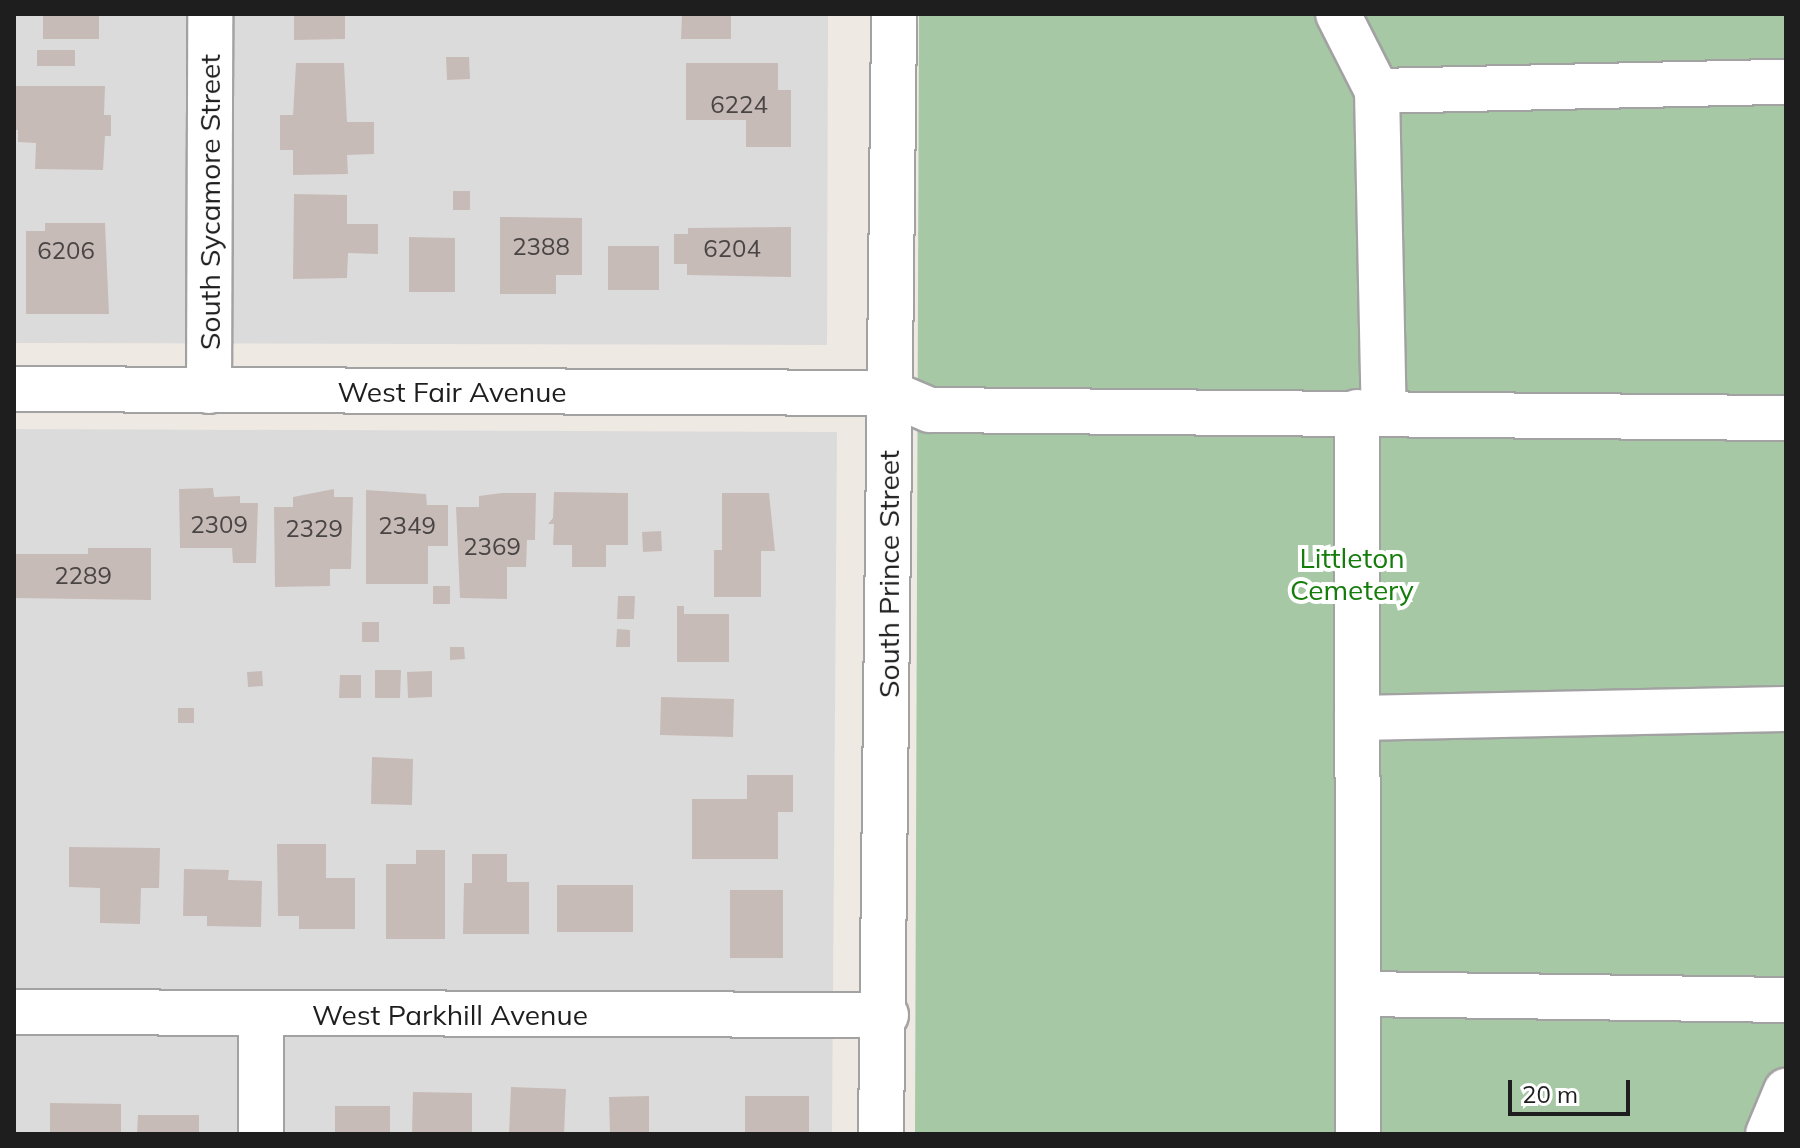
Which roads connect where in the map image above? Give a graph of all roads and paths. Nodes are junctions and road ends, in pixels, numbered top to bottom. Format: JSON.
{"nodes":[{"id":1,"x":210,"y":14,"type":"edge"},
{"id":2,"x":894,"y":14,"type":"edge"},
{"id":3,"x":1338,"y":14,"type":"edge"},
{"id":4,"x":1786,"y":82,"type":"edge"},
{"id":5,"x":1377,"y":91,"type":"junction"},
{"id":6,"x":14,"y":389,"type":"edge"},
{"id":7,"x":209,"y":391,"type":"junction"},
{"id":8,"x":890,"y":393,"type":"junction"},
{"id":9,"x":1370,"y":412,"type":"junction"},
{"id":10,"x":1786,"y":418,"type":"edge"},
{"id":11,"x":1786,"y":709,"type":"edge"},
{"id":12,"x":1357,"y":718,"type":"junction"},
{"id":13,"x":1359,"y":994,"type":"junction"},
{"id":14,"x":1786,"y":1000,"type":"edge"},
{"id":15,"x":14,"y":1012,"type":"edge"},
{"id":16,"x":261,"y":1015,"type":"junction"},
{"id":17,"x":886,"y":1015,"type":"junction"},
{"id":18,"x":1786,"y":1091,"type":"edge"},
{"id":19,"x":261,"y":1134,"type":"edge"},
{"id":20,"x":881,"y":1134,"type":"edge"},
{"id":21,"x":1358,"y":1134,"type":"edge"},
{"id":22,"x":1768,"y":1134,"type":"edge"}],
"edges":[{"from":1,"to":7,"type":"street","name":"South Sycamore Street"},
{"from":2,"to":8,"type":"street","name":"South Prince Street"},
{"from":3,"to":5,"type":"street"},
{"from":4,"to":5,"type":"street"},
{"from":5,"to":9,"type":"street"},
{"from":6,"to":7,"type":"street","name":"West Fair Avenue"},
{"from":7,"to":8,"type":"street","name":"West Fair Avenue"},
{"from":8,"to":9,"type":"street"},
{"from":8,"to":17,"type":"street","name":"South Prince Street"},
{"from":9,"to":10,"type":"street"},
{"from":9,"to":12,"type":"street"},
{"from":11,"to":12,"type":"street"},
{"from":12,"to":13,"type":"street"},
{"from":13,"to":14,"type":"street"},
{"from":13,"to":21,"type":"street"},
{"from":15,"to":16,"type":"street","name":"West Parkhill Avenue"},
{"from":16,"to":17,"type":"street","name":"West Parkhill Avenue"},
{"from":16,"to":19,"type":"street"},
{"from":17,"to":20,"type":"street","name":"South Prince Street"},
{"from":18,"to":22,"type":"street"}]}
